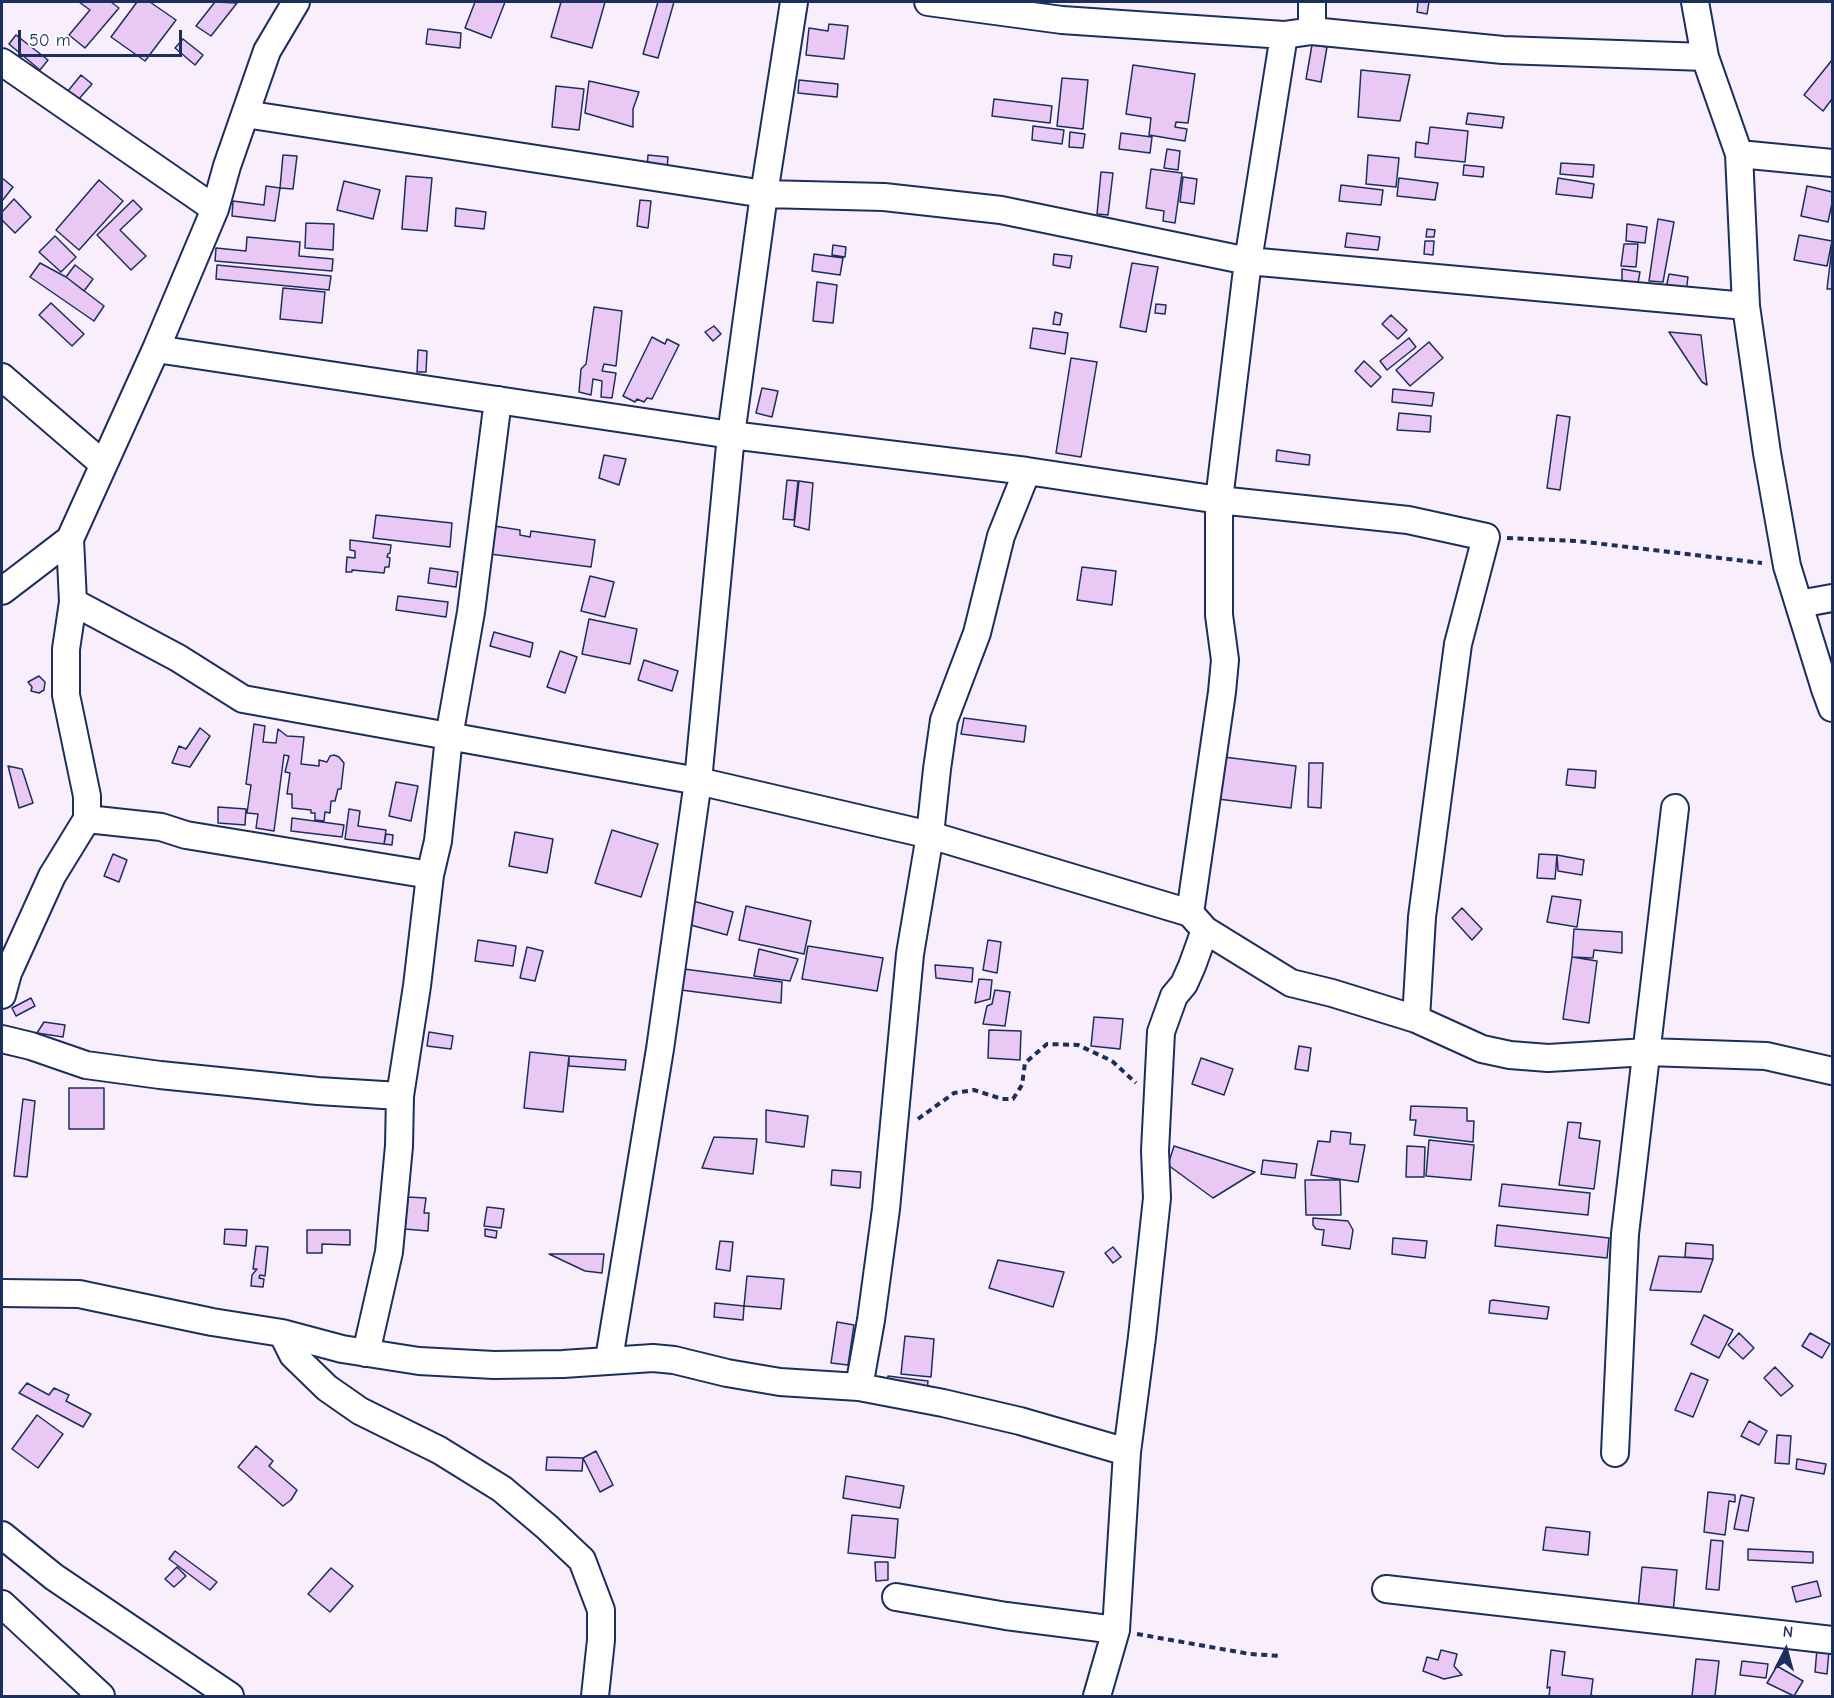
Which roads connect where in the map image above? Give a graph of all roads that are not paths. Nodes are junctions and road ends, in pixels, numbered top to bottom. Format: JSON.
{"nodes":[{"id":1,"x":296,"y":2,"type":"edge"},
{"id":2,"x":794,"y":2,"type":"edge"},
{"id":3,"x":928,"y":2,"type":"edge"},
{"id":4,"x":1312,"y":2,"type":"edge"},
{"id":5,"x":1695,"y":2,"type":"edge"},
{"id":6,"x":1312,"y":32,"type":"junction"},
{"id":7,"x":1284,"y":35,"type":"junction"},
{"id":8,"x":1705,"y":57,"type":"junction"},
{"id":9,"x":2,"y":62,"type":"edge"},
{"id":10,"x":245,"y":114,"type":"junction"},
{"id":11,"x":1739,"y":154,"type":"junction"},
{"id":12,"x":1833,"y":164,"type":"edge"},
{"id":13,"x":764,"y":194,"type":"junction"},
{"id":14,"x":215,"y":209,"type":"junction"},
{"id":15,"x":1248,"y":261,"type":"junction"},
{"id":16,"x":1746,"y":306,"type":"junction"},
{"id":17,"x":156,"y":349,"type":"junction"},
{"id":18,"x":2,"y":377,"type":"edge"},
{"id":19,"x":498,"y":400,"type":"junction"},
{"id":20,"x":731,"y":435,"type":"junction"},
{"id":21,"x":103,"y":464,"type":"junction"},
{"id":22,"x":1027,"y":471,"type":"junction"},
{"id":23,"x":1219,"y":500,"type":"junction"},
{"id":24,"x":70,"y":538,"type":"junction"},
{"id":25,"x":2,"y":591,"type":"edge"},
{"id":26,"x":1833,"y":598,"type":"edge"},
{"id":27,"x":73,"y":602,"type":"junction"},
{"id":28,"x":1799,"y":604,"type":"junction"},
{"id":29,"x":1833,"y":708,"type":"edge"},
{"id":30,"x":449,"y":737,"type":"junction"},
{"id":31,"x":698,"y":781,"type":"junction"},
{"id":32,"x":1676,"y":808,"type":"dead end"},
{"id":33,"x":87,"y":819,"type":"junction"},
{"id":34,"x":930,"y":835,"type":"junction"},
{"id":35,"x":430,"y":875,"type":"junction"},
{"id":36,"x":1197,"y":921,"type":"junction"},
{"id":37,"x":2,"y":995,"type":"edge"},
{"id":38,"x":1416,"y":1019,"type":"junction"},
{"id":39,"x":2,"y":1039,"type":"edge"},
{"id":40,"x":1647,"y":1052,"type":"junction"},
{"id":41,"x":1833,"y":1071,"type":"edge"},
{"id":42,"x":400,"y":1096,"type":"junction"},
{"id":43,"x":2,"y":1293,"type":"edge"},
{"id":44,"x":282,"y":1333,"type":"junction"},
{"id":45,"x":366,"y":1353,"type":"junction"},
{"id":46,"x":609,"y":1359,"type":"junction"},
{"id":47,"x":859,"y":1387,"type":"junction"},
{"id":48,"x":1127,"y":1452,"type":"junction"},
{"id":49,"x":1615,"y":1454,"type":"dead end"},
{"id":50,"x":2,"y":1535,"type":"edge"},
{"id":51,"x":1386,"y":1589,"type":"dead end"},
{"id":52,"x":896,"y":1597,"type":"dead end"},
{"id":53,"x":2,"y":1604,"type":"edge"},
{"id":54,"x":1116,"y":1629,"type":"junction"},
{"id":55,"x":1833,"y":1640,"type":"edge"},
{"id":56,"x":101,"y":1696,"type":"edge"},
{"id":57,"x":230,"y":1696,"type":"edge"},
{"id":58,"x":595,"y":1696,"type":"edge"},
{"id":59,"x":1097,"y":1696,"type":"edge"}],
"edges":[{"from":1,"to":10,"type":"street"},
{"from":2,"to":13,"type":"street"},
{"from":3,"to":7,"type":"street"},
{"from":4,"to":6,"type":"street"},
{"from":5,"to":8,"type":"street"},
{"from":6,"to":7,"type":"street"},
{"from":6,"to":8,"type":"street"},
{"from":7,"to":15,"type":"street"},
{"from":8,"to":11,"type":"street"},
{"from":9,"to":14,"type":"street"},
{"from":10,"to":13,"type":"street"},
{"from":10,"to":14,"type":"street"},
{"from":11,"to":12,"type":"street"},
{"from":11,"to":16,"type":"street"},
{"from":13,"to":15,"type":"street"},
{"from":13,"to":20,"type":"street"},
{"from":14,"to":17,"type":"street"},
{"from":15,"to":16,"type":"street"},
{"from":15,"to":23,"type":"street"},
{"from":16,"to":28,"type":"street"},
{"from":17,"to":19,"type":"street"},
{"from":17,"to":21,"type":"street"},
{"from":18,"to":21,"type":"street"},
{"from":19,"to":20,"type":"street"},
{"from":19,"to":30,"type":"street"},
{"from":20,"to":22,"type":"street"},
{"from":20,"to":31,"type":"street"},
{"from":21,"to":24,"type":"street"},
{"from":22,"to":23,"type":"street"},
{"from":22,"to":34,"type":"street"},
{"from":23,"to":36,"type":"street"},
{"from":23,"to":38,"type":"street"},
{"from":24,"to":25,"type":"street"},
{"from":24,"to":27,"type":"street"},
{"from":26,"to":28,"type":"street"},
{"from":27,"to":30,"type":"street"},
{"from":27,"to":33,"type":"street"},
{"from":28,"to":29,"type":"street"},
{"from":30,"to":31,"type":"street"},
{"from":30,"to":35,"type":"street"},
{"from":31,"to":34,"type":"street"},
{"from":31,"to":46,"type":"street"},
{"from":32,"to":40,"type":"street"},
{"from":33,"to":35,"type":"street"},
{"from":33,"to":37,"type":"street"},
{"from":34,"to":36,"type":"street"},
{"from":34,"to":47,"type":"street"},
{"from":35,"to":42,"type":"street"},
{"from":36,"to":38,"type":"street"},
{"from":36,"to":48,"type":"street"},
{"from":38,"to":40,"type":"street"},
{"from":39,"to":42,"type":"street"},
{"from":40,"to":41,"type":"street"},
{"from":40,"to":49,"type":"street"},
{"from":42,"to":45,"type":"street"},
{"from":43,"to":44,"type":"street"},
{"from":44,"to":45,"type":"street"},
{"from":44,"to":58,"type":"street"},
{"from":45,"to":46,"type":"street"},
{"from":46,"to":47,"type":"street"},
{"from":47,"to":48,"type":"street"},
{"from":48,"to":54,"type":"street"},
{"from":50,"to":57,"type":"street"},
{"from":51,"to":55,"type":"street"},
{"from":52,"to":54,"type":"street"},
{"from":53,"to":56,"type":"street"},
{"from":54,"to":59,"type":"street"}]}
